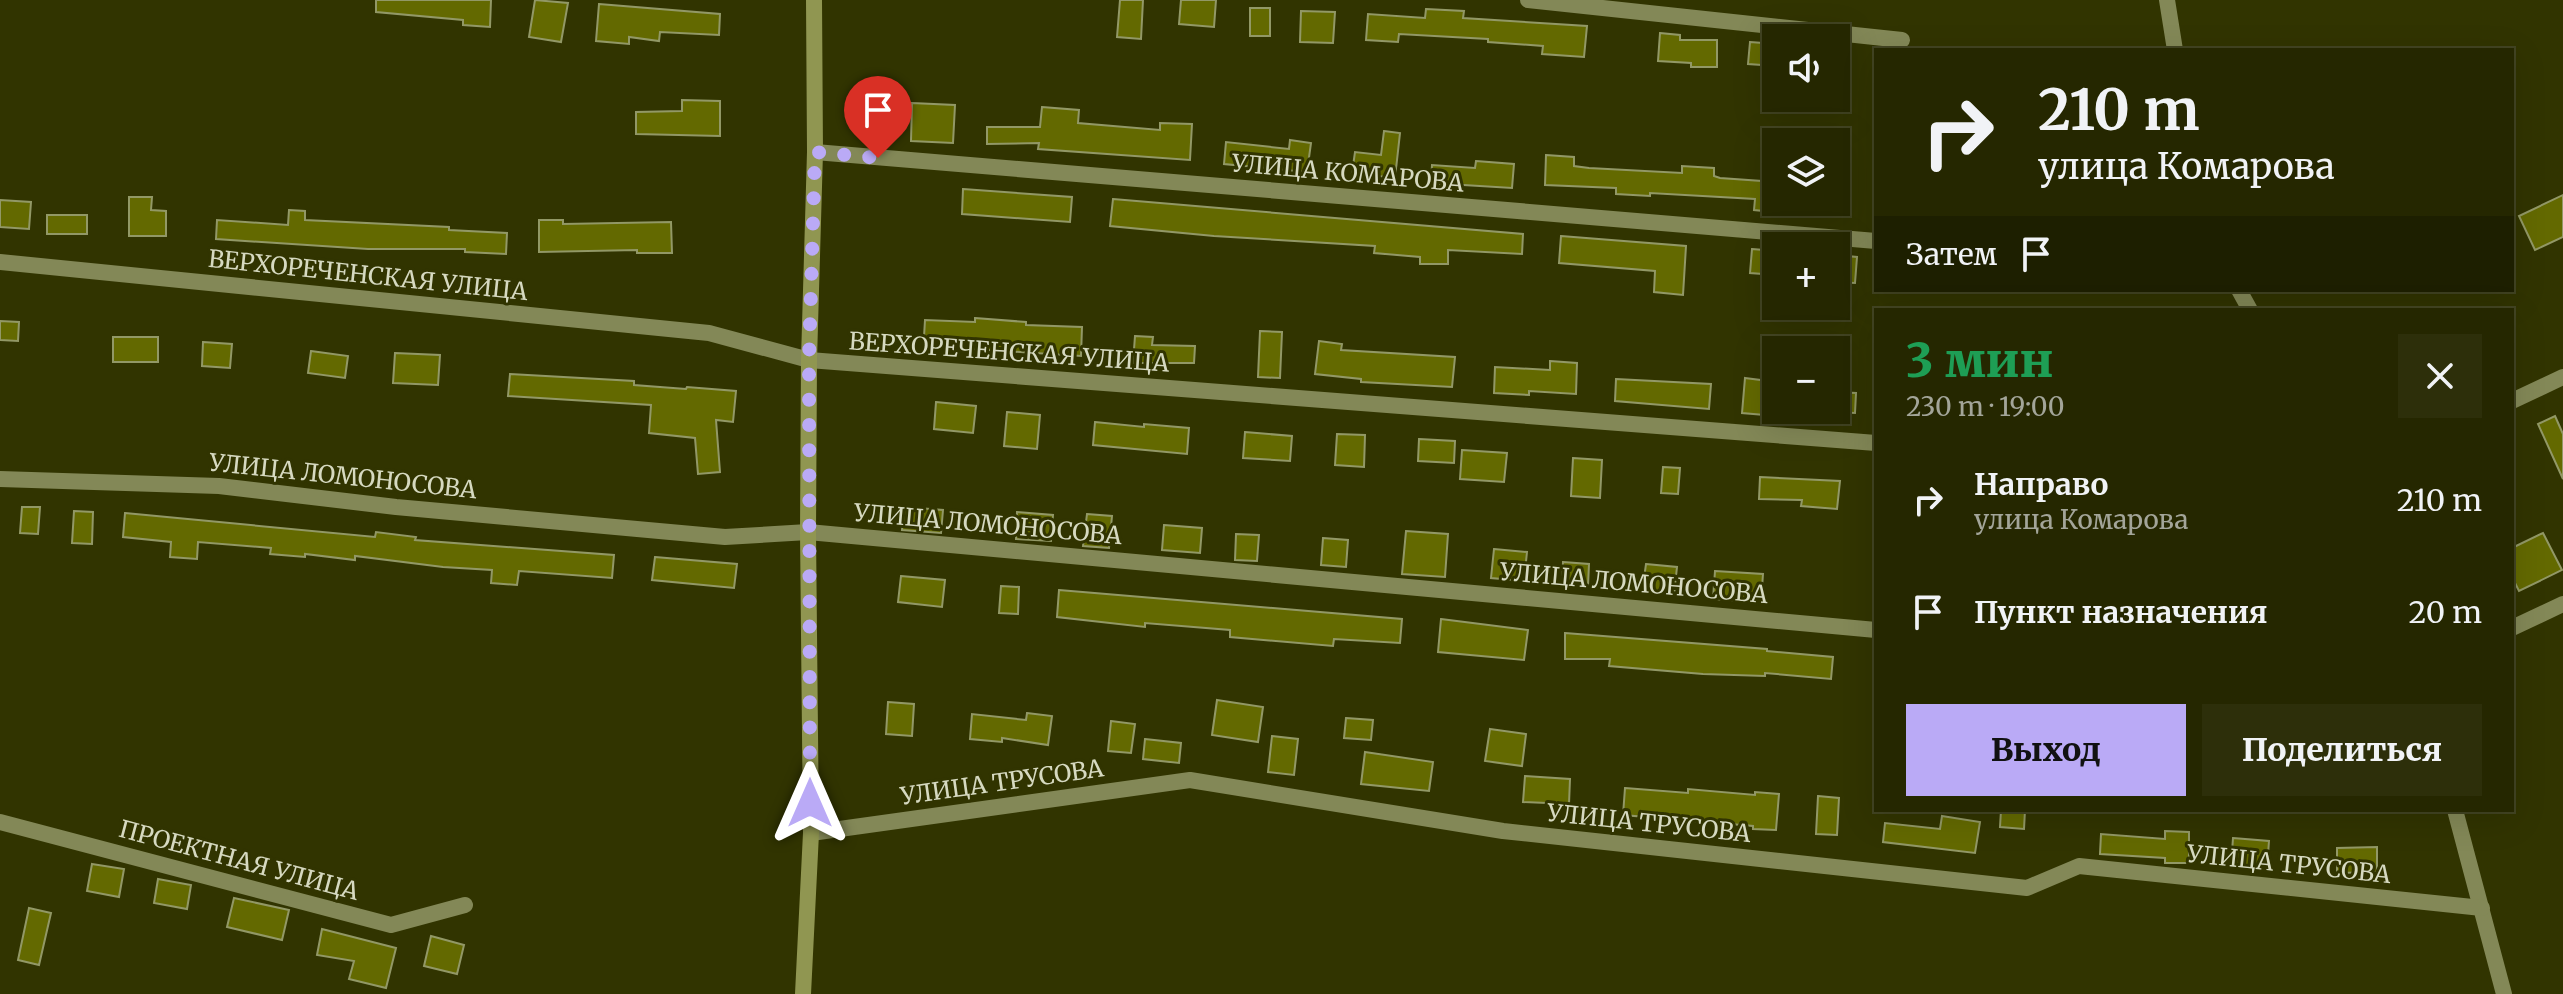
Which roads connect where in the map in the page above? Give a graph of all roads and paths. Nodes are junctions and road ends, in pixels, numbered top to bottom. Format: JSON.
{"nodes":[{"id":1,"x":814,"y":0,"type":"edge"},
{"id":2,"x":1528,"y":0,"type":"edge"},
{"id":3,"x":2167,"y":0,"type":"edge"},
{"id":4,"x":1902,"y":40,"type":"dead end"},
{"id":5,"x":2175,"y":48,"type":"edge"},
{"id":6,"x":815,"y":152,"type":"junction"},
{"id":7,"x":1874,"y":241,"type":"edge"},
{"id":8,"x":0,"y":262,"type":"edge"},
{"id":9,"x":809,"y":360,"type":"junction"},
{"id":10,"x":2563,"y":377,"type":"edge"},
{"id":11,"x":2514,"y":400,"type":"edge"},
{"id":12,"x":1874,"y":443,"type":"edge"},
{"id":13,"x":0,"y":479,"type":"edge"},
{"id":14,"x":808,"y":532,"type":"junction"},
{"id":15,"x":2563,"y":604,"type":"edge"},
{"id":16,"x":2514,"y":627,"type":"edge"},
{"id":17,"x":1874,"y":630,"type":"edge"},
{"id":18,"x":2456,"y":812,"type":"edge"},
{"id":19,"x":0,"y":822,"type":"edge"},
{"id":20,"x":811,"y":833,"type":"junction"},
{"id":21,"x":465,"y":905,"type":"dead end"},
{"id":22,"x":2482,"y":908,"type":"junction"},
{"id":23,"x":803,"y":994,"type":"edge"},
{"id":24,"x":2504,"y":994,"type":"edge"}],
"edges":[{"from":1,"to":6,"type":"street"},
{"from":2,"to":4,"type":"street"},
{"from":3,"to":5,"type":"street"},
{"from":6,"to":7,"type":"street","name":"УЛИЦА КОМАРОВА"},
{"from":6,"to":9,"type":"street"},
{"from":8,"to":9,"type":"street","name":"ВЕРХОРЕЧЕНСКАЯ УЛИЦА"},
{"from":9,"to":12,"type":"street","name":"ВЕРХОРЕЧЕНСКАЯ УЛИЦА"},
{"from":9,"to":14,"type":"street"},
{"from":10,"to":11,"type":"street"},
{"from":13,"to":14,"type":"street","name":"УЛИЦА ЛОМОНОСОВА"},
{"from":14,"to":17,"type":"street","name":"УЛИЦА ЛОМОНОСОВА"},
{"from":14,"to":20,"type":"street"},
{"from":15,"to":16,"type":"street"},
{"from":18,"to":22,"type":"street"},
{"from":19,"to":21,"type":"street","name":"ПРОЕКТНАЯ УЛИЦА"},
{"from":20,"to":22,"type":"street","name":"УЛИЦА ТРУСОВА"},
{"from":20,"to":23,"type":"street"},
{"from":22,"to":24,"type":"street"}]}
